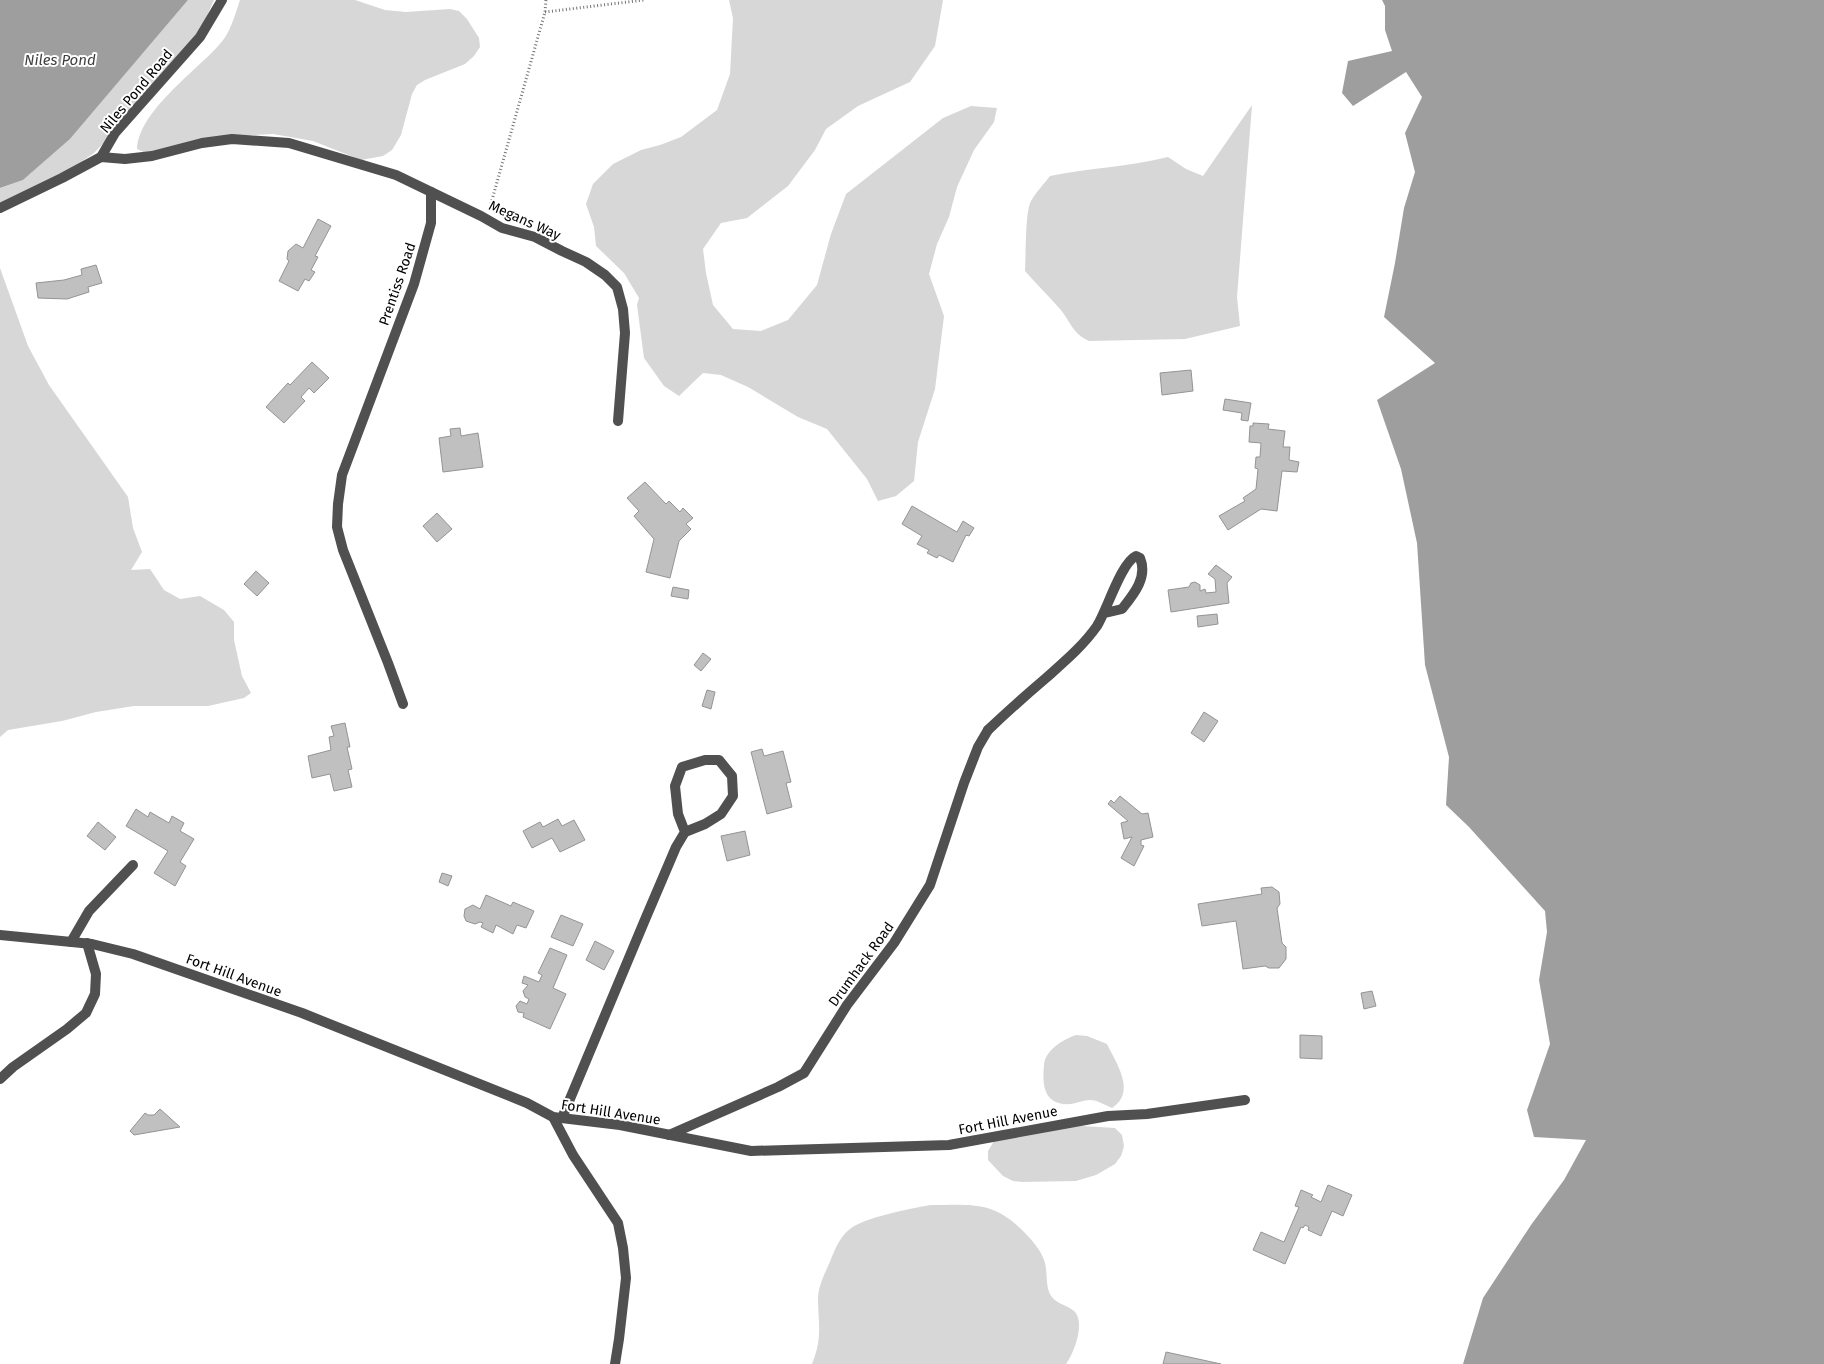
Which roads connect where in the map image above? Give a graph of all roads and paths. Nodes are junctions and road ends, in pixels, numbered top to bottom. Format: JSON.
{"nodes":[{"id":1,"x":222,"y":0,"type":"edge"},
{"id":2,"x":546,"y":0,"type":"edge"},
{"id":3,"x":644,"y":0,"type":"edge"},
{"id":4,"x":545,"y":12,"type":"junction"},
{"id":5,"x":101,"y":157,"type":"junction"},
{"id":6,"x":431,"y":192,"type":"junction"},
{"id":7,"x":0,"y":208,"type":"edge"},
{"id":8,"x":486,"y":219,"type":"junction"},
{"id":9,"x":618,"y":421,"type":"dead end"},
{"id":10,"x":1105,"y":613,"type":"junction"},
{"id":11,"x":403,"y":704,"type":"dead end"},
{"id":12,"x":685,"y":832,"type":"junction"},
{"id":13,"x":133,"y":866,"type":"dead end"},
{"id":14,"x":0,"y":935,"type":"edge"},
{"id":15,"x":71,"y":942,"type":"junction"},
{"id":16,"x":87,"y":944,"type":"junction"},
{"id":17,"x":0,"y":1078,"type":"edge"},
{"id":18,"x":1245,"y":1100,"type":"dead end"},
{"id":19,"x":557,"y":1117,"type":"junction"},
{"id":20,"x":668,"y":1135,"type":"junction"},
{"id":21,"x":615,"y":1364,"type":"edge"}],
"edges":[{"from":1,"to":5,"type":"street","name":"Niles Pond Road"},
{"from":2,"to":4,"type":"path"},
{"from":3,"to":4,"type":"path"},
{"from":4,"to":8,"type":"path"},
{"from":5,"to":6,"type":"street"},
{"from":5,"to":7,"type":"street"},
{"from":6,"to":8,"type":"street","name":"Megans Way"},
{"from":6,"to":11,"type":"street","name":"Prentiss Road"},
{"from":8,"to":9,"type":"street","name":"Megans Way"},
{"from":10,"to":10,"type":"street"},
{"from":10,"to":20,"type":"street","name":"Drumhack Road"},
{"from":12,"to":12,"type":"street"},
{"from":12,"to":19,"type":"street"},
{"from":13,"to":15,"type":"street"},
{"from":14,"to":15,"type":"street","name":"Fort Hill Avenue"},
{"from":15,"to":16,"type":"street","name":"Fort Hill Avenue"},
{"from":16,"to":17,"type":"street"},
{"from":16,"to":19,"type":"street","name":"Fort Hill Avenue"},
{"from":18,"to":20,"type":"street","name":"Fort Hill Avenue"},
{"from":19,"to":20,"type":"street","name":"Fort Hill Avenue"},
{"from":19,"to":21,"type":"street"}]}
